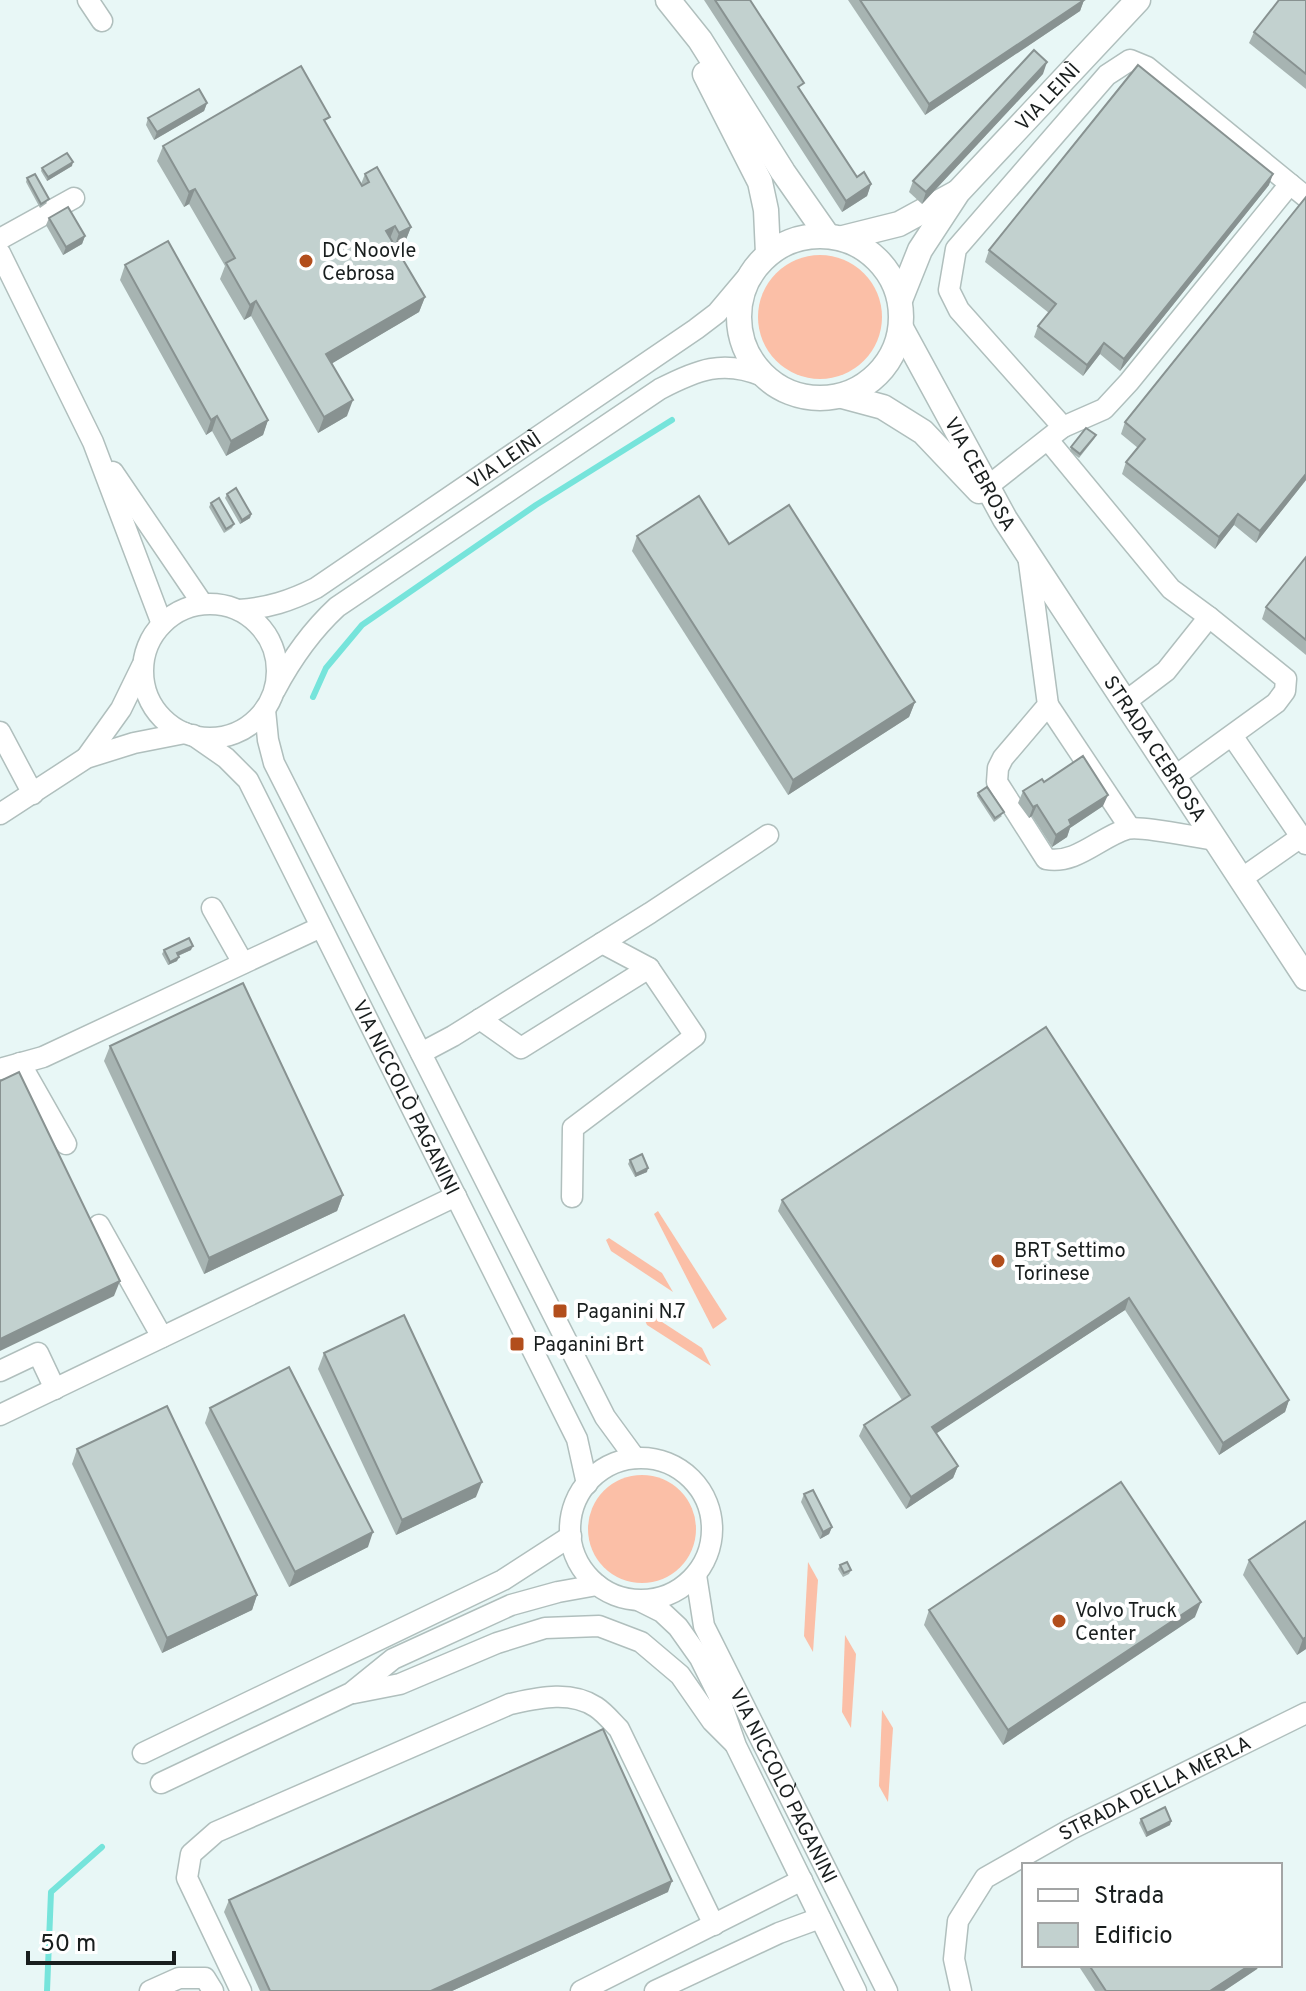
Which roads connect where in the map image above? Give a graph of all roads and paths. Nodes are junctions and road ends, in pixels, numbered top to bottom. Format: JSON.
{"nodes":[{"id":1,"x":88,"y":0,"type":"edge"},
{"id":2,"x":1138,"y":0,"type":"edge"},
{"id":3,"x":674,"y":8,"type":"edge"},
{"id":4,"x":102,"y":21,"type":"dead end"},
{"id":5,"x":1298,"y":190,"type":"edge"},
{"id":6,"x":958,"y":192,"type":"junction"},
{"id":7,"x":74,"y":198,"type":"dead end"},
{"id":8,"x":835,"y":237,"type":"junction"},
{"id":9,"x":0,"y":239,"type":"edge"},
{"id":10,"x":0,"y":253,"type":"edge"},
{"id":11,"x":768,"y":254,"type":"junction"},
{"id":12,"x":749,"y":275,"type":"junction"},
{"id":13,"x":900,"y":300,"type":"junction"},
{"id":14,"x":901,"y":328,"type":"junction"},
{"id":15,"x":763,"y":376,"type":"junction"},
{"id":16,"x":842,"y":396,"type":"junction"},
{"id":17,"x":1056,"y":433,"type":"junction"},
{"id":18,"x":93,"y":442,"type":"junction"},
{"id":19,"x":987,"y":487,"type":"junction"},
{"id":20,"x":1005,"y":519,"type":"junction"},
{"id":21,"x":1028,"y":555,"type":"junction"},
{"id":22,"x":202,"y":603,"type":"junction"},
{"id":23,"x":239,"y":610,"type":"junction"},
{"id":24,"x":1209,"y":617,"type":"junction"},
{"id":25,"x":162,"y":624,"type":"junction"},
{"id":26,"x":143,"y":662,"type":"junction"},
{"id":27,"x":275,"y":690,"type":"junction"},
{"id":28,"x":1125,"y":702,"type":"junction"},
{"id":29,"x":1048,"y":705,"type":"junction"},
{"id":30,"x":265,"y":710,"type":"junction"},
{"id":31,"x":0,"y":732,"type":"edge"},
{"id":32,"x":189,"y":734,"type":"junction"},
{"id":33,"x":1233,"y":737,"type":"junction"},
{"id":34,"x":86,"y":758,"type":"junction"},
{"id":35,"x":1174,"y":777,"type":"junction"},
{"id":36,"x":33,"y":794,"type":"junction"},
{"id":37,"x":0,"y":814,"type":"edge"},
{"id":38,"x":1130,"y":828,"type":"junction"},
{"id":39,"x":768,"y":835,"type":"dead end"},
{"id":40,"x":1216,"y":840,"type":"junction"},
{"id":41,"x":1304,"y":841,"type":"edge"},
{"id":42,"x":1241,"y":879,"type":"junction"},
{"id":43,"x":212,"y":908,"type":"dead end"},
{"id":44,"x":321,"y":927,"type":"junction"},
{"id":45,"x":602,"y":943,"type":"junction"},
{"id":46,"x":1297,"y":949,"type":"edge"},
{"id":47,"x":243,"y":963,"type":"junction"},
{"id":48,"x":649,"y":968,"type":"junction"},
{"id":49,"x":1306,"y":978,"type":"edge"},
{"id":50,"x":480,"y":1019,"type":"junction"},
{"id":51,"x":421,"y":1053,"type":"junction"},
{"id":52,"x":20,"y":1063,"type":"junction"},
{"id":53,"x":0,"y":1069,"type":"edge"},
{"id":54,"x":66,"y":1144,"type":"dead end"},
{"id":55,"x":456,"y":1196,"type":"junction"},
{"id":56,"x":572,"y":1197,"type":"dead end"},
{"id":57,"x":99,"y":1225,"type":"dead end"},
{"id":58,"x":162,"y":1337,"type":"junction"},
{"id":59,"x":0,"y":1371,"type":"edge"},
{"id":60,"x":55,"y":1389,"type":"junction"},
{"id":61,"x":0,"y":1415,"type":"edge"},
{"id":62,"x":635,"y":1458,"type":"junction"},
{"id":63,"x":587,"y":1484,"type":"junction"},
{"id":64,"x":571,"y":1536,"type":"junction"},
{"id":65,"x":696,"y":1575,"type":"junction"},
{"id":66,"x":597,"y":1585,"type":"junction"},
{"id":67,"x":640,"y":1601,"type":"junction"},
{"id":68,"x":351,"y":1693,"type":"junction"},
{"id":69,"x":1306,"y":1713,"type":"edge"},
{"id":70,"x":736,"y":1746,"type":"junction"},
{"id":71,"x":143,"y":1753,"type":"dead end"},
{"id":72,"x":161,"y":1783,"type":"dead end"},
{"id":73,"x":802,"y":1880,"type":"junction"},
{"id":74,"x":820,"y":1918,"type":"junction"},
{"id":75,"x":714,"y":1925,"type":"junction"},
{"id":76,"x":150,"y":1991,"type":"edge"},
{"id":77,"x":213,"y":1991,"type":"edge"},
{"id":78,"x":241,"y":1991,"type":"edge"},
{"id":79,"x":581,"y":1991,"type":"edge"},
{"id":80,"x":655,"y":1991,"type":"edge"},
{"id":81,"x":856,"y":1991,"type":"edge"},
{"id":82,"x":887,"y":1991,"type":"edge"},
{"id":83,"x":961,"y":1991,"type":"edge"}],
"edges":[{"from":1,"to":4,"type":"street"},
{"from":2,"to":6,"type":"main road","name":"VIA LEINÌ"},
{"from":3,"to":8,"type":"main road"},
{"from":3,"to":11,"type":"main road"},
{"from":5,"to":17,"type":"street"},
{"from":5,"to":17,"type":"street"},
{"from":6,"to":8,"type":"main road","name":"VIA LEINÌ"},
{"from":6,"to":13,"type":"main road","name":"VIA LEINÌ"},
{"from":7,"to":9,"type":"street"},
{"from":8,"to":11,"type":"main road"},
{"from":8,"to":13,"type":"main road"},
{"from":10,"to":18,"type":"street"},
{"from":11,"to":12,"type":"main road"},
{"from":12,"to":15,"type":"main road"},
{"from":12,"to":23,"type":"street","name":"VIA LEINÌ"},
{"from":13,"to":14,"type":"main road"},
{"from":14,"to":16,"type":"main road"},
{"from":14,"to":19,"type":"main road","name":"VIA CEBROSA"},
{"from":15,"to":16,"type":"main road"},
{"from":15,"to":27,"type":"street","name":"VIA LEINÌ"},
{"from":16,"to":20,"type":"main road","name":"VIA CEBROSA"},
{"from":17,"to":19,"type":"street"},
{"from":17,"to":24,"type":"street"},
{"from":18,"to":22,"type":"street"},
{"from":18,"to":25,"type":"street"},
{"from":19,"to":20,"type":"main road","name":"VIA CEBROSA"},
{"from":20,"to":21,"type":"main road","name":"STRADA CEBROSA"},
{"from":21,"to":28,"type":"main road","name":"STRADA CEBROSA"},
{"from":21,"to":29,"type":"street"},
{"from":22,"to":23,"type":"street"},
{"from":22,"to":25,"type":"street"},
{"from":23,"to":27,"type":"street"},
{"from":24,"to":28,"type":"street"},
{"from":24,"to":33,"type":"street"},
{"from":25,"to":26,"type":"street"},
{"from":26,"to":32,"type":"street"},
{"from":26,"to":34,"type":"street"},
{"from":27,"to":30,"type":"street"},
{"from":28,"to":35,"type":"main road","name":"STRADA CEBROSA"},
{"from":29,"to":38,"type":"street"},
{"from":29,"to":38,"type":"street"},
{"from":30,"to":32,"type":"street"},
{"from":30,"to":51,"type":"street","name":"VIA NICCOLÒ PAGANINI"},
{"from":31,"to":36,"type":"street"},
{"from":32,"to":34,"type":"street"},
{"from":32,"to":44,"type":"street","name":"VIA NICCOLÒ PAGANINI"},
{"from":33,"to":35,"type":"street"},
{"from":33,"to":41,"type":"street"},
{"from":34,"to":36,"type":"street"},
{"from":35,"to":40,"type":"main road","name":"STRADA CEBROSA"},
{"from":36,"to":37,"type":"street"},
{"from":38,"to":40,"type":"street"},
{"from":39,"to":45,"type":"street"},
{"from":40,"to":42,"type":"main road","name":"STRADA CEBROSA"},
{"from":41,"to":42,"type":"street"},
{"from":42,"to":46,"type":"main road","name":"STRADA CEBROSA"},
{"from":43,"to":47,"type":"street"},
{"from":44,"to":47,"type":"street"},
{"from":44,"to":55,"type":"street","name":"VIA NICCOLÒ PAGANINI"},
{"from":45,"to":48,"type":"street"},
{"from":45,"to":50,"type":"street"},
{"from":46,"to":49,"type":"main road","name":"STRADA CEBROSA"},
{"from":47,"to":52,"type":"street"},
{"from":48,"to":50,"type":"street"},
{"from":48,"to":56,"type":"street"},
{"from":50,"to":51,"type":"street"},
{"from":51,"to":62,"type":"street","name":"VIA NICCOLÒ PAGANINI"},
{"from":52,"to":53,"type":"street"},
{"from":52,"to":54,"type":"street"},
{"from":55,"to":58,"type":"street"},
{"from":55,"to":63,"type":"street","name":"VIA NICCOLÒ PAGANINI"},
{"from":57,"to":58,"type":"street"},
{"from":58,"to":60,"type":"street"},
{"from":59,"to":60,"type":"street"},
{"from":60,"to":61,"type":"street"},
{"from":62,"to":63,"type":"street"},
{"from":62,"to":65,"type":"street"},
{"from":63,"to":64,"type":"street"},
{"from":64,"to":66,"type":"street"},
{"from":64,"to":71,"type":"street"},
{"from":65,"to":67,"type":"street"},
{"from":65,"to":82,"type":"street","name":"VIA NICCOLÒ PAGANINI"},
{"from":66,"to":67,"type":"street"},
{"from":66,"to":68,"type":"street"},
{"from":67,"to":70,"type":"street","name":"VIA NICCOLÒ PAGANINI"},
{"from":68,"to":70,"type":"street"},
{"from":68,"to":72,"type":"street"},
{"from":69,"to":83,"type":"street","name":"STRADA DELLA MERLA"},
{"from":70,"to":73,"type":"street","name":"VIA NICCOLÒ PAGANINI"},
{"from":73,"to":74,"type":"street","name":"VIA NICCOLÒ PAGANINI"},
{"from":73,"to":75,"type":"street"},
{"from":74,"to":80,"type":"street"},
{"from":74,"to":81,"type":"street","name":"VIA NICCOLÒ PAGANINI"},
{"from":75,"to":78,"type":"street"},
{"from":75,"to":79,"type":"street"},
{"from":76,"to":77,"type":"street"}]}
